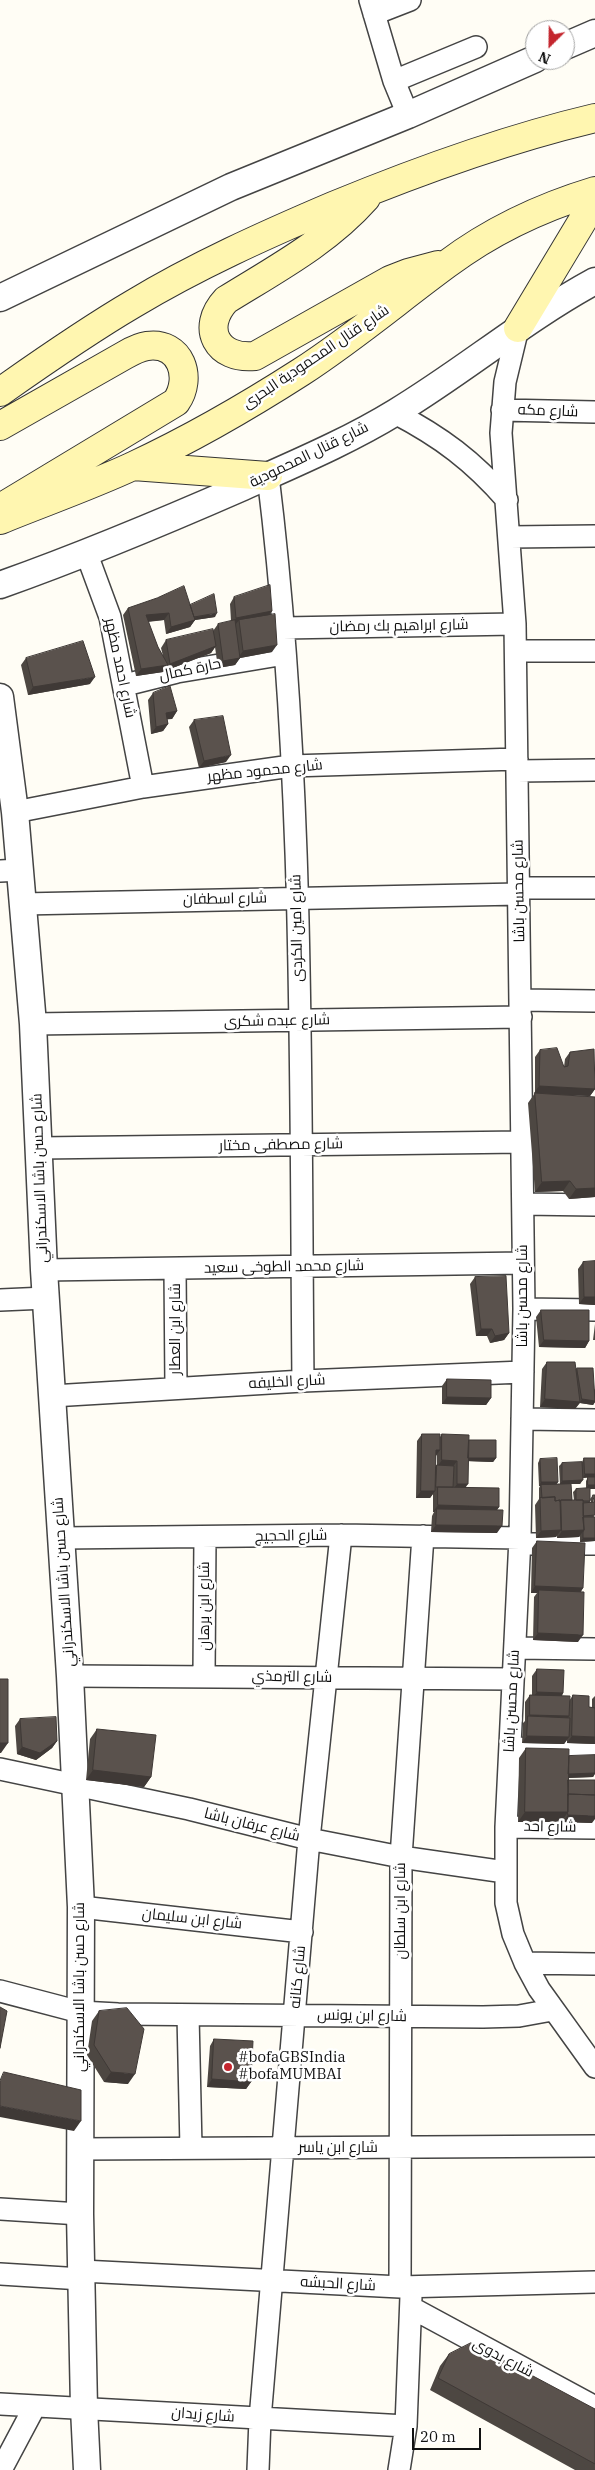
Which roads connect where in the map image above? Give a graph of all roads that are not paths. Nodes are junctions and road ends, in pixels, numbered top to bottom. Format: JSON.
{"nodes":[{"id":1,"x":410,"y":0,"type":"edge"},
{"id":2,"x":372,"y":7,"type":"edge"},
{"id":3,"x":595,"y":33,"type":"edge"},
{"id":4,"x":575,"y":42,"type":"edge"},
{"id":5,"x":476,"y":47,"type":"dead end"},
{"id":6,"x":525,"y":63,"type":"edge"},
{"id":7,"x":394,"y":80,"type":"junction"},
{"id":8,"x":408,"y":115,"type":"junction"},
{"id":9,"x":595,"y":118,"type":"edge"},
{"id":10,"x":374,"y":189,"type":"junction"},
{"id":11,"x":595,"y":191,"type":"edge"},
{"id":12,"x":595,"y":200,"type":"edge"},
{"id":13,"x":447,"y":264,"type":"junction"},
{"id":14,"x":595,"y":281,"type":"edge"},
{"id":15,"x":0,"y":298,"type":"edge"},
{"id":16,"x":518,"y":328,"type":"junction"},
{"id":17,"x":0,"y":392,"type":"edge"},
{"id":18,"x":502,"y":410,"type":"junction"},
{"id":19,"x":595,"y":412,"type":"edge"},
{"id":20,"x":395,"y":413,"type":"junction"},
{"id":21,"x":0,"y":426,"type":"edge"},
{"id":22,"x":133,"y":466,"type":"junction"},
{"id":23,"x":268,"y":476,"type":"junction"},
{"id":24,"x":508,"y":500,"type":"junction"},
{"id":25,"x":0,"y":509,"type":"edge"},
{"id":26,"x":0,"y":520,"type":"edge"},
{"id":27,"x":595,"y":536,"type":"edge"},
{"id":28,"x":510,"y":537,"type":"junction"},
{"id":29,"x":86,"y":552,"type":"junction"},
{"id":30,"x":0,"y":585,"type":"edge"},
{"id":31,"x":515,"y":624,"type":"junction"},
{"id":32,"x":283,"y":628,"type":"junction"},
{"id":33,"x":595,"y":651,"type":"edge"},
{"id":34,"x":516,"y":652,"type":"junction"},
{"id":35,"x":285,"y":654,"type":"junction"},
{"id":36,"x":125,"y":685,"type":"junction"},
{"id":37,"x":0,"y":697,"type":"edge"},
{"id":38,"x":517,"y":765,"type":"junction"},
{"id":39,"x":291,"y":766,"type":"junction"},
{"id":40,"x":595,"y":770,"type":"edge"},
{"id":41,"x":143,"y":787,"type":"junction"},
{"id":42,"x":15,"y":812,"type":"junction"},
{"id":43,"x":10,"y":871,"type":"edge"},
{"id":44,"x":595,"y":888,"type":"edge"},
{"id":45,"x":519,"y":891,"type":"junction"},
{"id":46,"x":297,"y":897,"type":"junction"},
{"id":47,"x":22,"y":904,"type":"junction"},
{"id":48,"x":595,"y":1001,"type":"edge"},
{"id":49,"x":521,"y":1009,"type":"junction"},
{"id":50,"x":299,"y":1021,"type":"junction"},
{"id":51,"x":33,"y":1024,"type":"junction"},
{"id":52,"x":522,"y":1142,"type":"junction"},
{"id":53,"x":300,"y":1144,"type":"junction"},
{"id":54,"x":39,"y":1148,"type":"junction"},
{"id":55,"x":523,"y":1204,"type":"junction"},
{"id":56,"x":595,"y":1205,"type":"edge"},
{"id":57,"x":523,"y":1263,"type":"junction"},
{"id":58,"x":302,"y":1267,"type":"junction"},
{"id":59,"x":44,"y":1270,"type":"junction"},
{"id":60,"x":175,"y":1270,"type":"junction"},
{"id":61,"x":46,"y":1298,"type":"junction"},
{"id":62,"x":0,"y":1300,"type":"edge"},
{"id":63,"x":524,"y":1309,"type":"junction"},
{"id":64,"x":595,"y":1310,"type":"edge"},
{"id":65,"x":523,"y":1372,"type":"junction"},
{"id":66,"x":303,"y":1380,"type":"junction"},
{"id":67,"x":176,"y":1388,"type":"junction"},
{"id":68,"x":52,"y":1396,"type":"junction"},
{"id":69,"x":522,"y":1420,"type":"junction"},
{"id":70,"x":595,"y":1420,"type":"edge"},
{"id":71,"x":341,"y":1535,"type":"junction"},
{"id":72,"x":423,"y":1536,"type":"junction"},
{"id":73,"x":205,"y":1537,"type":"junction"},
{"id":74,"x":62,"y":1538,"type":"junction"},
{"id":75,"x":520,"y":1541,"type":"junction"},
{"id":76,"x":595,"y":1544,"type":"edge"},
{"id":77,"x":515,"y":1648,"type":"junction"},
{"id":78,"x":595,"y":1649,"type":"edge"},
{"id":79,"x":204,"y":1675,"type":"junction"},
{"id":80,"x":70,"y":1676,"type":"junction"},
{"id":81,"x":326,"y":1678,"type":"junction"},
{"id":82,"x":413,"y":1679,"type":"junction"},
{"id":83,"x":514,"y":1679,"type":"junction"},
{"id":84,"x":510,"y":1748,"type":"junction"},
{"id":85,"x":595,"y":1750,"type":"edge"},
{"id":86,"x":0,"y":1769,"type":"edge"},
{"id":87,"x":75,"y":1786,"type":"junction"},
{"id":88,"x":506,"y":1827,"type":"junction"},
{"id":89,"x":595,"y":1828,"type":"edge"},
{"id":90,"x":309,"y":1838,"type":"junction"},
{"id":91,"x":401,"y":1857,"type":"junction"},
{"id":92,"x":505,"y":1872,"type":"junction"},
{"id":93,"x":81,"y":1907,"type":"junction"},
{"id":94,"x":302,"y":1932,"type":"junction"},
{"id":95,"x":525,"y":1963,"type":"junction"},
{"id":96,"x":595,"y":1964,"type":"edge"},
{"id":97,"x":0,"y":1991,"type":"edge"},
{"id":98,"x":552,"y":2010,"type":"junction"},
{"id":99,"x":80,"y":2012,"type":"junction"},
{"id":100,"x":188,"y":2014,"type":"junction"},
{"id":101,"x":295,"y":2015,"type":"junction"},
{"id":102,"x":400,"y":2017,"type":"junction"},
{"id":103,"x":595,"y":2067,"type":"edge"},
{"id":104,"x":595,"y":2146,"type":"edge"},
{"id":105,"x":400,"y":2147,"type":"junction"},
{"id":106,"x":191,"y":2148,"type":"junction"},
{"id":107,"x":284,"y":2148,"type":"junction"},
{"id":108,"x":80,"y":2149,"type":"junction"},
{"id":109,"x":0,"y":2209,"type":"edge"},
{"id":110,"x":80,"y":2214,"type":"junction"},
{"id":111,"x":0,"y":2274,"type":"edge"},
{"id":112,"x":82,"y":2275,"type":"junction"},
{"id":113,"x":272,"y":2280,"type":"junction"},
{"id":114,"x":595,"y":2282,"type":"edge"},
{"id":115,"x":405,"y":2286,"type":"junction"},
{"id":116,"x":412,"y":2308,"type":"junction"},
{"id":117,"x":0,"y":2404,"type":"edge"},
{"id":118,"x":36,"y":2406,"type":"junction"},
{"id":119,"x":595,"y":2407,"type":"edge"},
{"id":120,"x":84,"y":2408,"type":"junction"},
{"id":121,"x":260,"y":2419,"type":"junction"},
{"id":122,"x":406,"y":2426,"type":"junction"},
{"id":123,"x":1,"y":2470,"type":"edge"},
{"id":124,"x":87,"y":2470,"type":"edge"},
{"id":125,"x":258,"y":2470,"type":"edge"},
{"id":126,"x":399,"y":2470,"type":"edge"}],
"edges":[{"from":1,"to":2,"type":"street"},
{"from":2,"to":7,"type":"street"},
{"from":3,"to":4,"type":"street"},
{"from":5,"to":7,"type":"street"},
{"from":6,"to":8,"type":"street"},
{"from":7,"to":8,"type":"street"},
{"from":8,"to":15,"type":"street"},
{"from":9,"to":10,"type":"main road"},
{"from":10,"to":13,"type":"main road"},
{"from":10,"to":17,"type":"main road"},
{"from":11,"to":13,"type":"main road","name":"شارع قنال المحمودية البحرى"},
{"from":12,"to":16,"type":"main road"},
{"from":13,"to":22,"type":"main road","name":"شارع قنال المحمودية البحرى"},
{"from":14,"to":16,"type":"street","name":"شارع قنال المحمودية"},
{"from":16,"to":18,"type":"street","name":"شارع محسن باشا"},
{"from":16,"to":20,"type":"street","name":"شارع قنال المحمودية"},
{"from":18,"to":19,"type":"street","name":"شارع مكه"},
{"from":18,"to":24,"type":"street","name":"شارع محسن باشا"},
{"from":20,"to":23,"type":"street","name":"شارع قنال المحمودية"},
{"from":20,"to":24,"type":"street"},
{"from":21,"to":25,"type":"main road"},
{"from":22,"to":23,"type":"main road"},
{"from":22,"to":26,"type":"main road","name":"شارع قنال المحمودية البحرى"},
{"from":23,"to":29,"type":"street","name":"شارع قنال المحمودية"},
{"from":23,"to":32,"type":"street","name":"شارع امين الكردى"},
{"from":24,"to":28,"type":"street","name":"شارع محسن باشا"},
{"from":27,"to":28,"type":"street"},
{"from":28,"to":31,"type":"street","name":"شارع محسن باشا"},
{"from":29,"to":30,"type":"street","name":"شارع قنال المحمودية"},
{"from":29,"to":36,"type":"street","name":"شارع احمد مظهر"},
{"from":31,"to":32,"type":"street","name":"شارع ابراهيم بك رمضان"},
{"from":31,"to":34,"type":"street","name":"شارع محسن باشا"},
{"from":32,"to":35,"type":"street","name":"شارع امين الكردى"},
{"from":33,"to":34,"type":"street"},
{"from":34,"to":38,"type":"street","name":"شارع محسن باشا"},
{"from":35,"to":36,"type":"street","name":"حارة كمال"},
{"from":35,"to":39,"type":"street","name":"شارع امين الكردى"},
{"from":36,"to":41,"type":"street","name":"شارع احمد مظهر"},
{"from":37,"to":42,"type":"street","name":"شارع حسن باشا الاسكندراني"},
{"from":38,"to":39,"type":"street","name":"شارع محمود مظهر"},
{"from":38,"to":40,"type":"street","name":"شارع محمود مظهر"},
{"from":38,"to":45,"type":"street","name":"شارع محسن باشا"},
{"from":39,"to":41,"type":"street","name":"شارع محمود مظهر"},
{"from":39,"to":46,"type":"street","name":"شارع امين الكردى"},
{"from":41,"to":42,"type":"street","name":"شارع محمود مظهر"},
{"from":42,"to":43,"type":"street","name":"شارع حسن باشا الاسكندراني"},
{"from":43,"to":47,"type":"street","name":"شارع حسن باشا الاسكندراني"},
{"from":44,"to":45,"type":"street","name":"شارع اسطفان"},
{"from":45,"to":46,"type":"street","name":"شارع اسطفان"},
{"from":45,"to":49,"type":"street","name":"شارع محسن باشا"},
{"from":46,"to":47,"type":"street","name":"شارع اسطفان"},
{"from":46,"to":50,"type":"street","name":"شارع امين الكردى"},
{"from":47,"to":51,"type":"street","name":"شارع حسن باشا الاسكندراني"},
{"from":48,"to":49,"type":"street","name":"شارع عبده شكرى"},
{"from":49,"to":50,"type":"street","name":"شارع عبده شكرى"},
{"from":49,"to":52,"type":"street","name":"شارع محسن باشا"},
{"from":50,"to":51,"type":"street","name":"شارع عبده شكرى"},
{"from":50,"to":53,"type":"street","name":"شارع امين الكردى"},
{"from":51,"to":54,"type":"street","name":"شارع حسن باشا الاسكندراني"},
{"from":52,"to":53,"type":"street","name":"شارع مصطفى مختار"},
{"from":52,"to":55,"type":"street","name":"شارع محسن باشا"},
{"from":53,"to":54,"type":"street","name":"شارع مصطفى مختار"},
{"from":53,"to":58,"type":"street","name":"شارع امين الكردى"},
{"from":54,"to":59,"type":"street","name":"شارع حسن باشا الاسكندراني"},
{"from":55,"to":56,"type":"street"},
{"from":55,"to":57,"type":"street","name":"شارع محسن باشا"},
{"from":57,"to":58,"type":"street","name":"شارع محمد الطوخى سعيد"},
{"from":57,"to":63,"type":"street","name":"شارع محسن باشا"},
{"from":58,"to":60,"type":"street","name":"شارع محمد الطوخى سعيد"},
{"from":58,"to":66,"type":"street","name":"شارع امين الكردى"},
{"from":59,"to":60,"type":"street","name":"شارع محمد الطوخى سعيد"},
{"from":59,"to":61,"type":"street","name":"شارع حسن باشا الاسكندراني"},
{"from":60,"to":67,"type":"street","name":"شارع ابن العطار"},
{"from":61,"to":62,"type":"street"},
{"from":61,"to":68,"type":"street","name":"شارع حسن باشا الاسكندراني"},
{"from":63,"to":64,"type":"street"},
{"from":63,"to":65,"type":"street","name":"شارع محسن باشا"},
{"from":65,"to":66,"type":"street","name":"شارع الخليفه"},
{"from":65,"to":69,"type":"street","name":"شارع محسن باشا"},
{"from":66,"to":67,"type":"street","name":"شارع الخليفه"},
{"from":67,"to":68,"type":"street","name":"شارع الخليفه"},
{"from":68,"to":74,"type":"street","name":"شارع حسن باشا الاسكندراني"},
{"from":69,"to":70,"type":"street"},
{"from":69,"to":75,"type":"street","name":"شارع محسن باشا"},
{"from":71,"to":72,"type":"street","name":"شارع الحجيج"},
{"from":71,"to":73,"type":"street","name":"شارع الحجيج"},
{"from":71,"to":81,"type":"street","name":"شارع كنانه"},
{"from":72,"to":75,"type":"street","name":"شارع الحجيج"},
{"from":72,"to":82,"type":"street","name":"شارع ابن سلطان"},
{"from":73,"to":74,"type":"street","name":"شارع الحجيج"},
{"from":73,"to":79,"type":"street","name":"شارع ابن برهان"},
{"from":74,"to":80,"type":"street","name":"شارع حسن باشا الاسكندراني"},
{"from":75,"to":76,"type":"street","name":"شارع الحجيج"},
{"from":75,"to":77,"type":"street","name":"شارع محسن باشا"},
{"from":77,"to":78,"type":"street"},
{"from":77,"to":83,"type":"street","name":"شارع محسن باشا"},
{"from":79,"to":80,"type":"street","name":"شارع الترمذي"},
{"from":79,"to":81,"type":"street","name":"شارع الترمذي"},
{"from":80,"to":87,"type":"street","name":"شارع حسن باشا الاسكندراني"},
{"from":81,"to":82,"type":"street","name":"شارع الترمذي"},
{"from":81,"to":90,"type":"street","name":"شارع كنانه"},
{"from":82,"to":83,"type":"street","name":"شارع الترمذي"},
{"from":82,"to":91,"type":"street","name":"شارع ابن سلطان"},
{"from":83,"to":84,"type":"street","name":"شارع محسن باشا"},
{"from":84,"to":85,"type":"street"},
{"from":84,"to":88,"type":"street","name":"شارع محسن باشا"},
{"from":86,"to":87,"type":"street","name":"شارع عرفان باشا"},
{"from":87,"to":90,"type":"street","name":"شارع عرفان باشا"},
{"from":87,"to":93,"type":"street","name":"شارع حسن باشا الاسكندراني"},
{"from":88,"to":89,"type":"street","name":"شارع احد"},
{"from":88,"to":92,"type":"street","name":"شارع محسن باشا"},
{"from":90,"to":91,"type":"street","name":"شارع عرفان باشا"},
{"from":90,"to":94,"type":"street","name":"شارع كنانه"},
{"from":91,"to":92,"type":"street","name":"شارع عرفان باشا"},
{"from":91,"to":102,"type":"street","name":"شارع ابن سلطان"},
{"from":92,"to":95,"type":"street","name":"شارع محسن باشا"},
{"from":93,"to":94,"type":"street","name":"شارع ابن سليمان"},
{"from":93,"to":99,"type":"street","name":"شارع حسن باشا الاسكندراني"},
{"from":94,"to":101,"type":"street","name":"شارع كنانه"},
{"from":95,"to":96,"type":"street"},
{"from":95,"to":98,"type":"street","name":"شارع محسن باشا"},
{"from":97,"to":99,"type":"street","name":"شارع ابن يونس"},
{"from":98,"to":102,"type":"street","name":"شارع ابن يونس"},
{"from":98,"to":103,"type":"street","name":"شارع محسن باشا"},
{"from":99,"to":100,"type":"street","name":"شارع ابن يونس"},
{"from":99,"to":108,"type":"street","name":"شارع حسن باشا الاسكندراني"},
{"from":100,"to":101,"type":"street","name":"شارع ابن يونس"},
{"from":100,"to":106,"type":"street"},
{"from":101,"to":102,"type":"street","name":"شارع ابن يونس"},
{"from":101,"to":107,"type":"street","name":"شارع كنانه"},
{"from":102,"to":105,"type":"street","name":"شارع ابن سلطان"},
{"from":104,"to":105,"type":"street","name":"شارع ابن ياسر"},
{"from":105,"to":107,"type":"street","name":"شارع ابن ياسر"},
{"from":105,"to":115,"type":"street","name":"شارع ابن سلطان"},
{"from":106,"to":107,"type":"street","name":"شارع ابن ياسر"},
{"from":106,"to":108,"type":"street","name":"شارع ابن ياسر"},
{"from":107,"to":113,"type":"street","name":"شارع كنانه"},
{"from":108,"to":110,"type":"street","name":"شارع حسن باشا الاسكندراني"},
{"from":109,"to":110,"type":"street"},
{"from":110,"to":112,"type":"street","name":"شارع حسن باشا الاسكندراني"},
{"from":111,"to":112,"type":"street","name":"شارع الحبشه"},
{"from":112,"to":113,"type":"street","name":"شارع الحبشه"},
{"from":112,"to":120,"type":"street","name":"شارع حسن باشا الاسكندراني"},
{"from":113,"to":115,"type":"street","name":"شارع الحبشه"},
{"from":113,"to":121,"type":"street","name":"شارع كنانه"},
{"from":114,"to":115,"type":"street","name":"شارع الحبشه"},
{"from":115,"to":116,"type":"street","name":"شارع ابن سلطان"},
{"from":116,"to":119,"type":"street","name":"شارع بدوى"},
{"from":116,"to":122,"type":"street","name":"شارع ابن سلطان"},
{"from":117,"to":118,"type":"street","name":"شارع زيدان"},
{"from":118,"to":120,"type":"street","name":"شارع زيدان"},
{"from":118,"to":123,"type":"street"},
{"from":120,"to":121,"type":"street","name":"شارع زيدان"},
{"from":120,"to":124,"type":"street","name":"شارع حسن باشا الاسكندراني"},
{"from":121,"to":122,"type":"street","name":"شارع زيدان"},
{"from":121,"to":125,"type":"street","name":"شارع كنانه"},
{"from":122,"to":126,"type":"street","name":"شارع ابن سلطان"}]}
